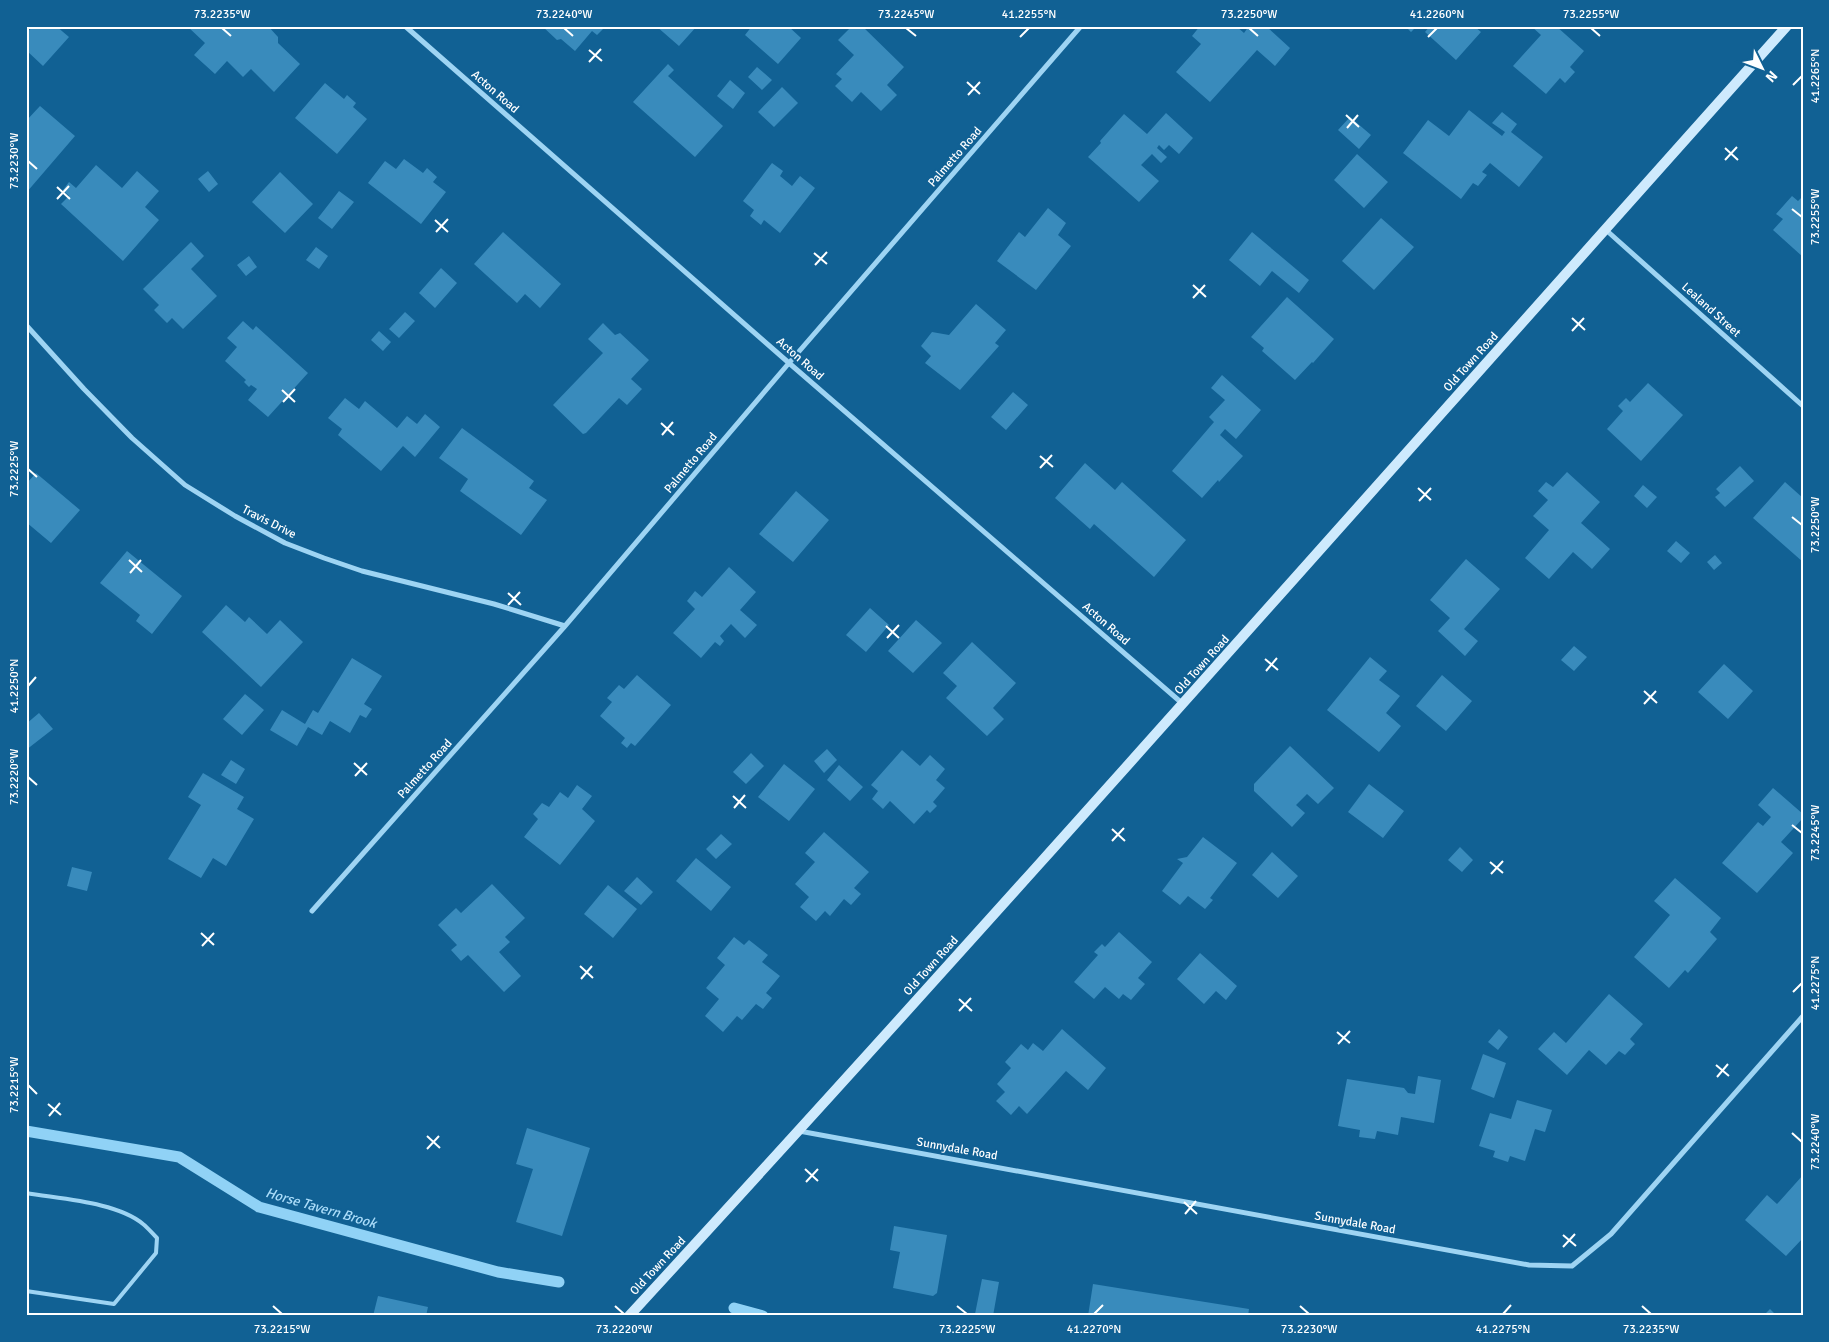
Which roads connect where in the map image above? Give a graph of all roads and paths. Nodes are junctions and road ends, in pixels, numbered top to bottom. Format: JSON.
{"nodes":[{"id":1,"x":405,"y":26,"type":"edge"},
{"id":2,"x":1081,"y":26,"type":"edge"},
{"id":3,"x":1788,"y":26,"type":"edge"},
{"id":4,"x":1606,"y":229,"type":"junction"},
{"id":5,"x":26,"y":326,"type":"edge"},
{"id":6,"x":789,"y":363,"type":"junction"},
{"id":7,"x":1803,"y":406,"type":"edge"},
{"id":8,"x":565,"y":626,"type":"junction"},
{"id":9,"x":1184,"y":704,"type":"junction"},
{"id":10,"x":312,"y":911,"type":"dead end"},
{"id":11,"x":1803,"y":1016,"type":"edge"},
{"id":12,"x":800,"y":1131,"type":"junction"},
{"id":13,"x":26,"y":1193,"type":"edge"},
{"id":14,"x":26,"y":1290,"type":"edge"},
{"id":15,"x":629,"y":1316,"type":"edge"}],
"edges":[{"from":1,"to":6,"type":"street","name":"Acton Road"},
{"from":2,"to":6,"type":"street","name":"Palmetto Road"},
{"from":3,"to":4,"type":"main road","name":"Old Town Road"},
{"from":4,"to":7,"type":"street","name":"Lealand Street"},
{"from":4,"to":9,"type":"main road","name":"Old Town Road"},
{"from":5,"to":8,"type":"street","name":"Travis Drive"},
{"from":6,"to":8,"type":"street","name":"Palmetto Road"},
{"from":6,"to":9,"type":"street","name":"Acton Road"},
{"from":8,"to":10,"type":"street","name":"Palmetto Road"},
{"from":9,"to":12,"type":"main road","name":"Old Town Road"},
{"from":11,"to":12,"type":"street","name":"Sunnydale Road"},
{"from":12,"to":15,"type":"main road","name":"Old Town Road"},
{"from":13,"to":14,"type":"lane"}]}
